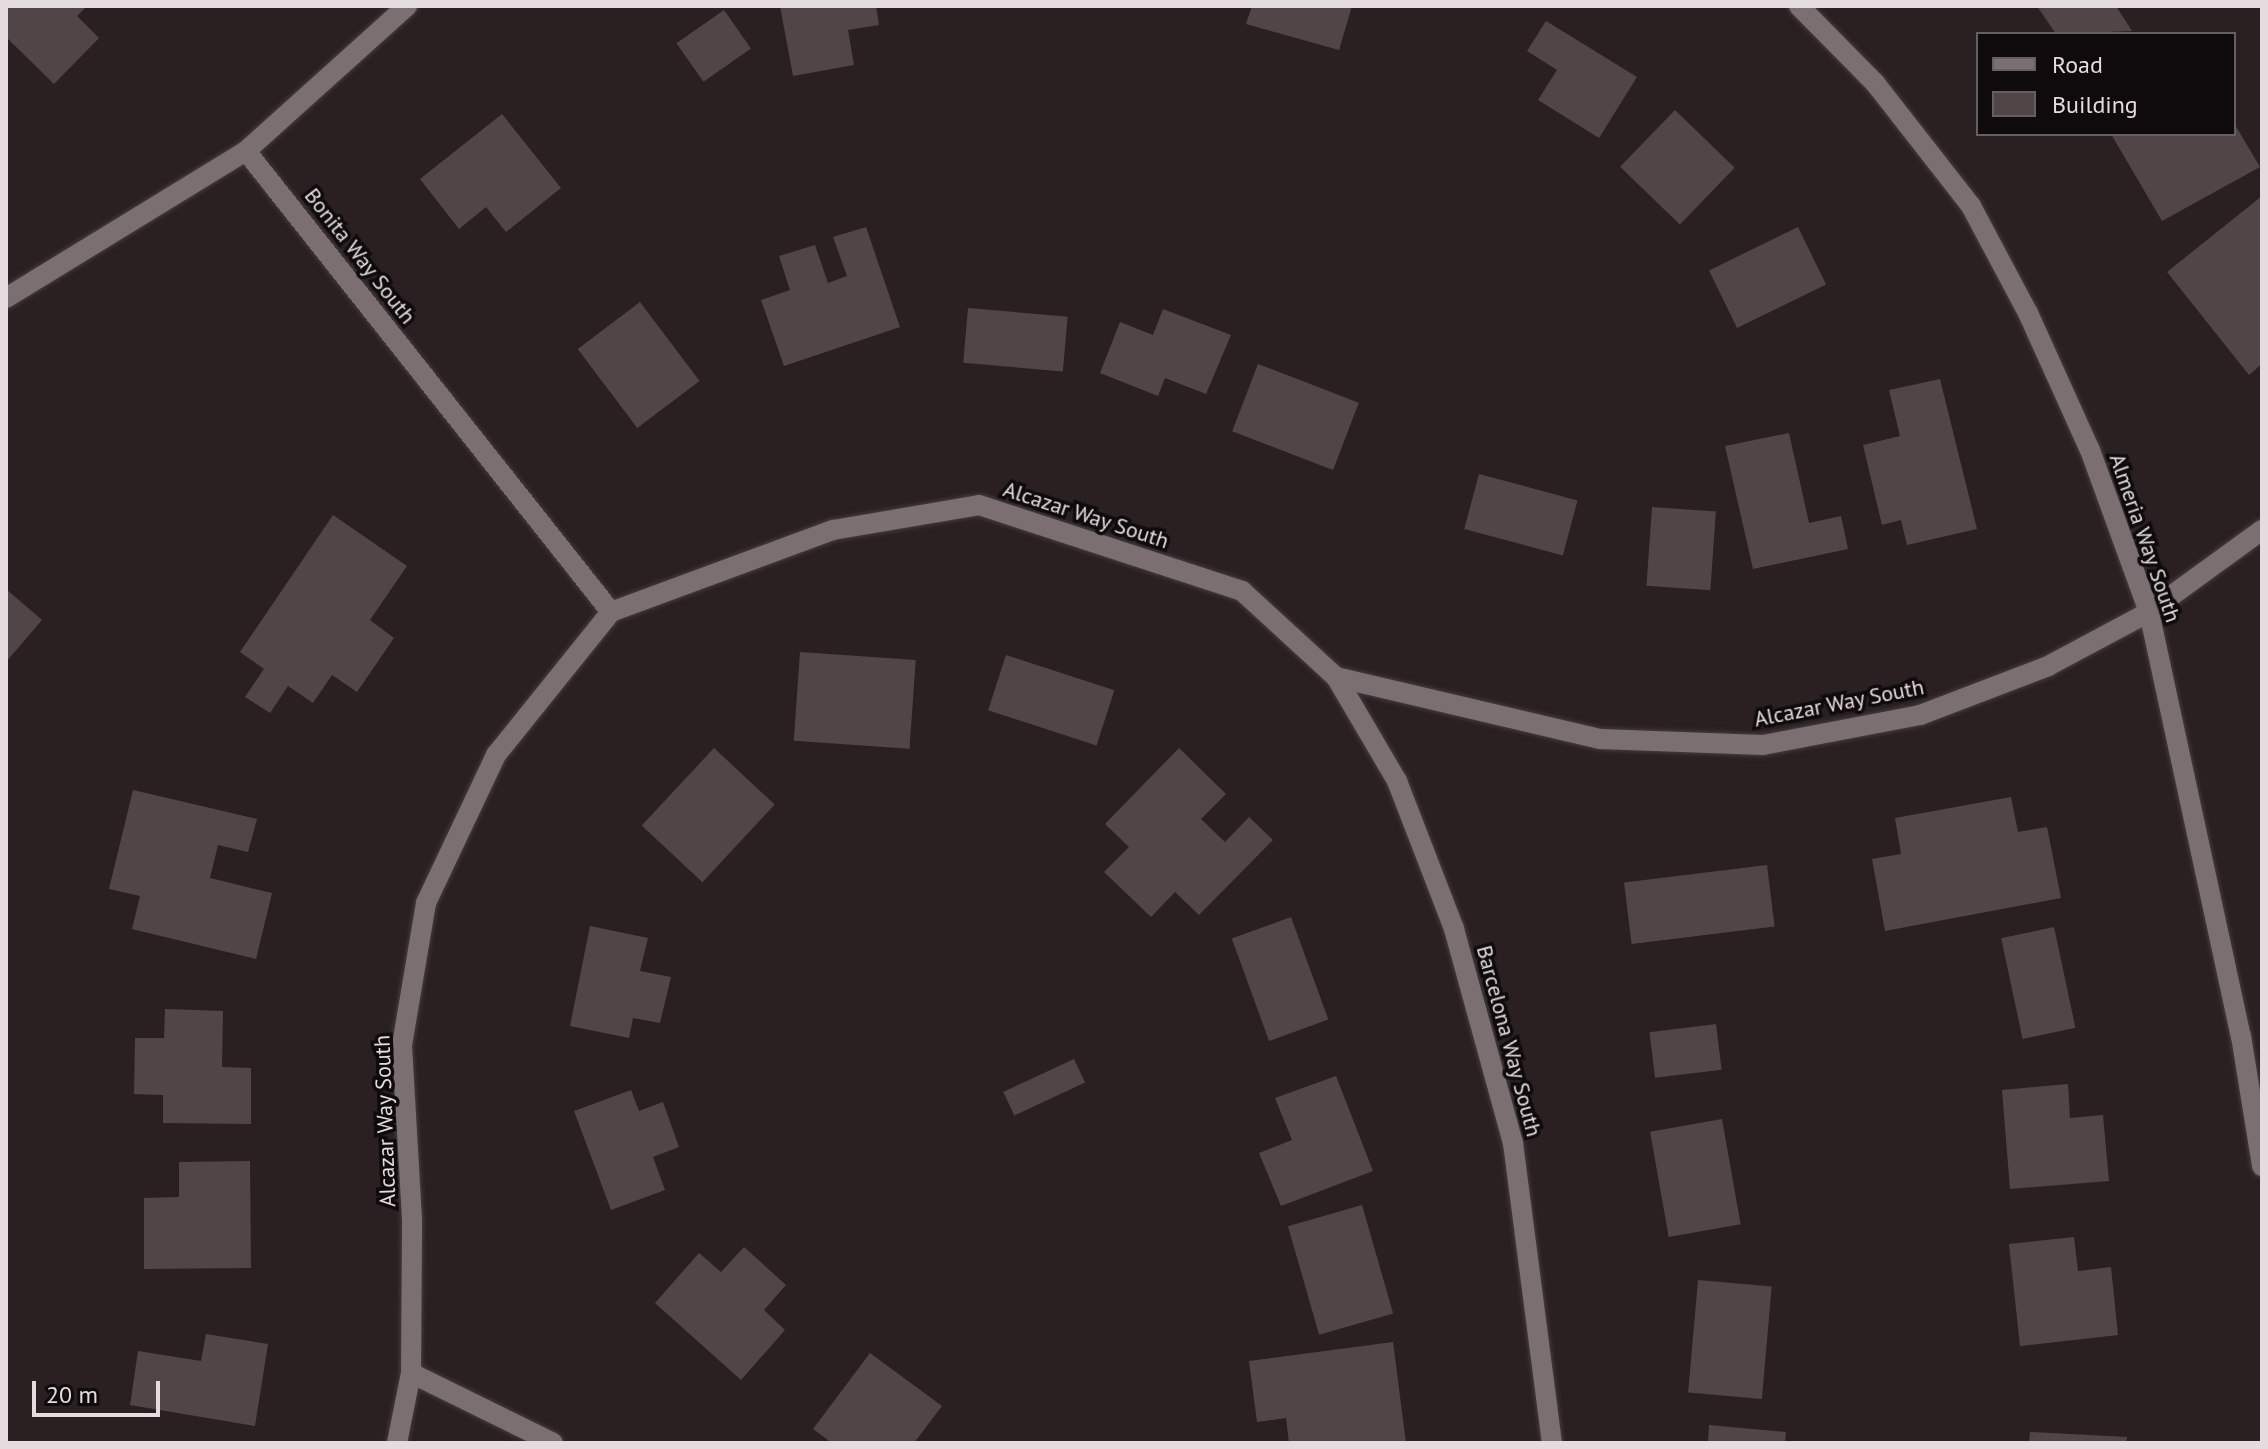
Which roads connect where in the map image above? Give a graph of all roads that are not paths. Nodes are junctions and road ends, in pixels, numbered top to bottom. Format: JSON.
{"nodes":[{"id":1,"x":407,"y":6,"type":"edge"},
{"id":2,"x":1799,"y":6,"type":"edge"},
{"id":3,"x":246,"y":151,"type":"junction"},
{"id":4,"x":6,"y":298,"type":"edge"},
{"id":5,"x":2262,"y":530,"type":"edge"},
{"id":6,"x":611,"y":612,"type":"junction"},
{"id":7,"x":2149,"y":612,"type":"junction"},
{"id":8,"x":1336,"y":677,"type":"junction"},
{"id":9,"x":2262,"y":1166,"type":"edge"},
{"id":10,"x":411,"y":1373,"type":"junction"},
{"id":11,"x":397,"y":1443,"type":"edge"},
{"id":12,"x":553,"y":1443,"type":"edge"},
{"id":13,"x":1552,"y":1443,"type":"edge"}],
"edges":[{"from":1,"to":3,"type":"street"},
{"from":2,"to":7,"type":"street","name":"Almeria Way South"},
{"from":3,"to":4,"type":"street"},
{"from":3,"to":6,"type":"street","name":"Bonita Way South"},
{"from":5,"to":7,"type":"street","name":"Alcazar Way South"},
{"from":6,"to":8,"type":"street","name":"Alcazar Way South"},
{"from":6,"to":10,"type":"street","name":"Alcazar Way South"},
{"from":7,"to":8,"type":"street","name":"Alcazar Way South"},
{"from":7,"to":9,"type":"street","name":"Almeria Way South"},
{"from":8,"to":13,"type":"street","name":"Barcelona Way South"},
{"from":10,"to":11,"type":"street","name":"Alcazar Way South"},
{"from":10,"to":12,"type":"street"}]}
